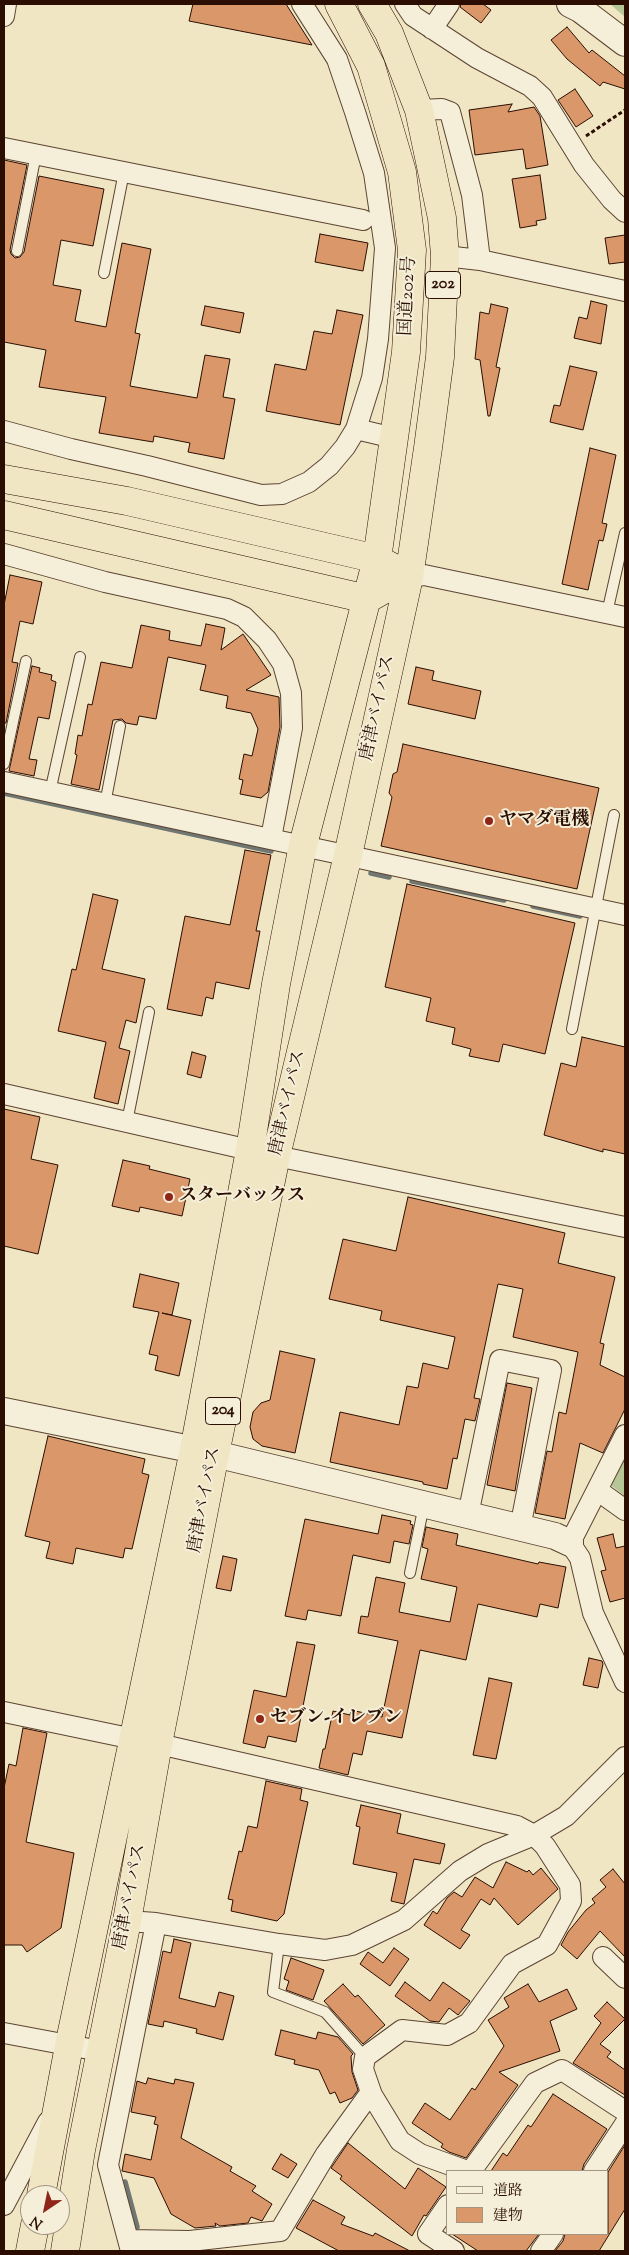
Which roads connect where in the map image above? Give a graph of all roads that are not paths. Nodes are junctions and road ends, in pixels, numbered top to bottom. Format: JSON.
{"nodes":[{"id":1,"x":6,"y":4,"type":"edge"},
{"id":2,"x":302,"y":4,"type":"edge"},
{"id":3,"x":339,"y":4,"type":"edge"},
{"id":4,"x":372,"y":4,"type":"edge"},
{"id":5,"x":406,"y":4,"type":"edge"},
{"id":6,"x":449,"y":4,"type":"edge"},
{"id":7,"x":570,"y":4,"type":"edge"},
{"id":8,"x":4,"y":16,"type":"edge"},
{"id":9,"x":432,"y":29,"type":"junction"},
{"id":10,"x":625,"y":43,"type":"edge"},
{"id":11,"x":419,"y":110,"type":"junction"},
{"id":12,"x":4,"y":148,"type":"edge"},
{"id":13,"x":36,"y":154,"type":"junction"},
{"id":14,"x":124,"y":172,"type":"junction"},
{"id":15,"x":625,"y":212,"type":"edge"},
{"id":16,"x":442,"y":218,"type":"junction"},
{"id":17,"x":363,"y":220,"type":"dead end"},
{"id":18,"x":475,"y":220,"type":"junction"},
{"id":19,"x":385,"y":248,"type":"junction"},
{"id":20,"x":412,"y":250,"type":"junction"},
{"id":21,"x":17,"y":251,"type":"dead end"},
{"id":22,"x":445,"y":256,"type":"junction"},
{"id":23,"x":480,"y":260,"type":"junction"},
{"id":24,"x":104,"y":274,"type":"dead end"},
{"id":25,"x":625,"y":291,"type":"edge"},
{"id":26,"x":356,"y":429,"type":"junction"},
{"id":27,"x":4,"y":431,"type":"edge"},
{"id":28,"x":394,"y":438,"type":"junction"},
{"id":29,"x":4,"y":479,"type":"edge"},
{"id":30,"x":4,"y":515,"type":"edge"},
{"id":31,"x":625,"y":533,"type":"edge"},
{"id":32,"x":4,"y":554,"type":"edge"},
{"id":33,"x":377,"y":559,"type":"junction"},
{"id":34,"x":409,"y":577,"type":"junction"},
{"id":35,"x":367,"y":599,"type":"junction"},
{"id":36,"x":616,"y":615,"type":"edge"},
{"id":37,"x":80,"y":657,"type":"dead end"},
{"id":38,"x":26,"y":661,"type":"dead end"},
{"id":39,"x":120,"y":726,"type":"dead end"},
{"id":40,"x":4,"y":764,"type":"edge"},
{"id":41,"x":4,"y":782,"type":"edge"},
{"id":42,"x":50,"y":792,"type":"junction"},
{"id":43,"x":105,"y":804,"type":"junction"},
{"id":44,"x":614,"y":815,"type":"dead end"},
{"id":45,"x":271,"y":838,"type":"junction"},
{"id":46,"x":303,"y":845,"type":"junction"},
{"id":47,"x":348,"y":855,"type":"junction"},
{"id":48,"x":597,"y":909,"type":"junction"},
{"id":49,"x":625,"y":915,"type":"edge"},
{"id":50,"x":150,"y":1012,"type":"dead end"},
{"id":51,"x":572,"y":1029,"type":"dead end"},
{"id":52,"x":4,"y":1094,"type":"edge"},
{"id":53,"x":127,"y":1122,"type":"junction"},
{"id":54,"x":250,"y":1150,"type":"junction"},
{"id":55,"x":276,"y":1156,"type":"junction"},
{"id":56,"x":625,"y":1227,"type":"edge"},
{"id":57,"x":4,"y":1411,"type":"edge"},
{"id":58,"x":625,"y":1435,"type":"edge"},
{"id":59,"x":204,"y":1452,"type":"junction"},
{"id":60,"x":597,"y":1490,"type":"junction"},
{"id":61,"x":424,"y":1504,"type":"junction"},
{"id":62,"x":625,"y":1510,"type":"edge"},
{"id":63,"x":468,"y":1515,"type":"junction"},
{"id":64,"x":520,"y":1528,"type":"junction"},
{"id":65,"x":570,"y":1543,"type":"junction"},
{"id":66,"x":410,"y":1573,"type":"dead end"},
{"id":67,"x":625,"y":1682,"type":"edge"},
{"id":68,"x":4,"y":1712,"type":"edge"},
{"id":69,"x":146,"y":1741,"type":"junction"},
{"id":70,"x":625,"y":1757,"type":"edge"},
{"id":71,"x":534,"y":1835,"type":"junction"},
{"id":72,"x":127,"y":1921,"type":"junction"},
{"id":73,"x":156,"y":1923,"type":"junction"},
{"id":74,"x":279,"y":1944,"type":"junction"},
{"id":75,"x":603,"y":1957,"type":"dead end"},
{"id":76,"x":625,"y":1978,"type":"edge"},
{"id":77,"x":4,"y":2033,"type":"edge"},
{"id":78,"x":69,"y":2046,"type":"junction"},
{"id":79,"x":100,"y":2052,"type":"junction"},
{"id":80,"x":365,"y":2057,"type":"junction"},
{"id":81,"x":371,"y":2092,"type":"junction"},
{"id":82,"x":60,"y":2098,"type":"junction"},
{"id":83,"x":625,"y":2111,"type":"edge"},
{"id":84,"x":625,"y":2124,"type":"edge"},
{"id":85,"x":464,"y":2170,"type":"edge"},
{"id":86,"x":472,"y":2170,"type":"edge"},
{"id":87,"x":595,"y":2170,"type":"edge"},
{"id":88,"x":43,"y":2185,"type":"edge"},
{"id":89,"x":4,"y":2205,"type":"edge"},
{"id":90,"x":446,"y":2208,"type":"edge"},
{"id":91,"x":33,"y":2235,"type":"edge"},
{"id":92,"x":552,"y":2235,"type":"edge"},
{"id":93,"x":130,"y":2245,"type":"edge"},
{"id":94,"x":30,"y":2251,"type":"edge"},
{"id":95,"x":65,"y":2251,"type":"edge"},
{"id":96,"x":454,"y":2251,"type":"edge"},
{"id":97,"x":541,"y":2251,"type":"edge"}],
"edges":[{"from":1,"to":8,"type":"street"},
{"from":2,"to":19,"type":"street"},
{"from":3,"to":20,"type":"highway","name":"国道202号","number":"202"},
{"from":4,"to":11,"type":"highway","name":"国道202号","number":"202"},
{"from":5,"to":9,"type":"street"},
{"from":6,"to":9,"type":"street"},
{"from":7,"to":10,"type":"street"},
{"from":9,"to":15,"type":"street"},
{"from":11,"to":16,"type":"highway","name":"国道202号","number":"202"},
{"from":11,"to":18,"type":"street"},
{"from":12,"to":13,"type":"street"},
{"from":13,"to":14,"type":"street"},
{"from":13,"to":21,"type":"lane"},
{"from":14,"to":17,"type":"street"},
{"from":14,"to":24,"type":"lane"},
{"from":16,"to":18,"type":"street"},
{"from":16,"to":22,"type":"highway","name":"国道202号","number":"202"},
{"from":18,"to":23,"type":"street"},
{"from":19,"to":20,"type":"street"},
{"from":19,"to":26,"type":"street"},
{"from":20,"to":28,"type":"highway","name":"国道202号","number":"202"},
{"from":22,"to":23,"type":"street"},
{"from":22,"to":34,"type":"highway","name":"国道202号","number":"202"},
{"from":23,"to":25,"type":"street"},
{"from":26,"to":27,"type":"street"},
{"from":26,"to":28,"type":"street"},
{"from":28,"to":33,"type":"highway","name":"国道202号","number":"202"},
{"from":29,"to":33,"type":"highway"},
{"from":30,"to":35,"type":"highway"},
{"from":31,"to":36,"type":"lane"},
{"from":32,"to":45,"type":"street"},
{"from":33,"to":34,"type":"highway"},
{"from":33,"to":35,"type":"highway","name":"国道202号","number":"202"},
{"from":34,"to":35,"type":"highway"},
{"from":34,"to":36,"type":"street"},
{"from":34,"to":47,"type":"highway","name":"唐津バイパス","number":"204"},
{"from":35,"to":46,"type":"highway","name":"唐津バイパス","number":"204"},
{"from":37,"to":42,"type":"lane"},
{"from":38,"to":40,"type":"lane"},
{"from":39,"to":43,"type":"lane"},
{"from":41,"to":42,"type":"street"},
{"from":42,"to":43,"type":"street"},
{"from":43,"to":45,"type":"street"},
{"from":44,"to":48,"type":"lane"},
{"from":45,"to":46,"type":"street"},
{"from":46,"to":47,"type":"street"},
{"from":46,"to":54,"type":"highway","name":"唐津バイパス","number":"204"},
{"from":47,"to":48,"type":"street"},
{"from":47,"to":55,"type":"highway","name":"唐津バイパス","number":"204"},
{"from":48,"to":49,"type":"street"},
{"from":48,"to":51,"type":"lane"},
{"from":50,"to":53,"type":"lane"},
{"from":52,"to":53,"type":"street"},
{"from":53,"to":54,"type":"street"},
{"from":54,"to":55,"type":"street"},
{"from":54,"to":59,"type":"highway","name":"唐津バイパス","number":"204"},
{"from":55,"to":56,"type":"street"},
{"from":55,"to":59,"type":"highway","name":"唐津バイパス","number":"204"},
{"from":57,"to":59,"type":"street"},
{"from":58,"to":60,"type":"street"},
{"from":59,"to":61,"type":"street"},
{"from":59,"to":69,"type":"highway","name":"唐津バイパス","number":"204"},
{"from":60,"to":62,"type":"street"},
{"from":60,"to":65,"type":"street"},
{"from":61,"to":63,"type":"street"},
{"from":61,"to":66,"type":"lane"},
{"from":63,"to":64,"type":"street"},
{"from":63,"to":64,"type":"street"},
{"from":64,"to":65,"type":"street"},
{"from":65,"to":67,"type":"street"},
{"from":68,"to":69,"type":"street"},
{"from":69,"to":71,"type":"street"},
{"from":69,"to":72,"type":"highway","name":"唐津バイパス","number":"204"},
{"from":69,"to":78,"type":"highway","name":"唐津バイパス","number":"204"},
{"from":70,"to":71,"type":"street"},
{"from":71,"to":74,"type":"street"},
{"from":71,"to":80,"type":"street"},
{"from":72,"to":73,"type":"street"},
{"from":72,"to":79,"type":"highway","name":"唐津バイパス","number":"204"},
{"from":73,"to":74,"type":"street"},
{"from":73,"to":93,"type":"street"},
{"from":74,"to":80,"type":"lane"},
{"from":75,"to":76,"type":"street"},
{"from":77,"to":78,"type":"street"},
{"from":78,"to":79,"type":"street"},
{"from":78,"to":82,"type":"highway","name":"唐津バイパス","number":"204"},
{"from":79,"to":95,"type":"highway","name":"唐津バイパス","number":"204"},
{"from":80,"to":81,"type":"street"},
{"from":81,"to":85,"type":"street"},
{"from":81,"to":93,"type":"street"},
{"from":82,"to":88,"type":"highway","name":"唐津バイパス","number":"204"},
{"from":82,"to":89,"type":"street"},
{"from":83,"to":86,"type":"street"},
{"from":84,"to":87,"type":"street"},
{"from":90,"to":96,"type":"street"},
{"from":91,"to":94,"type":"highway"},
{"from":92,"to":97,"type":"street"}]}
